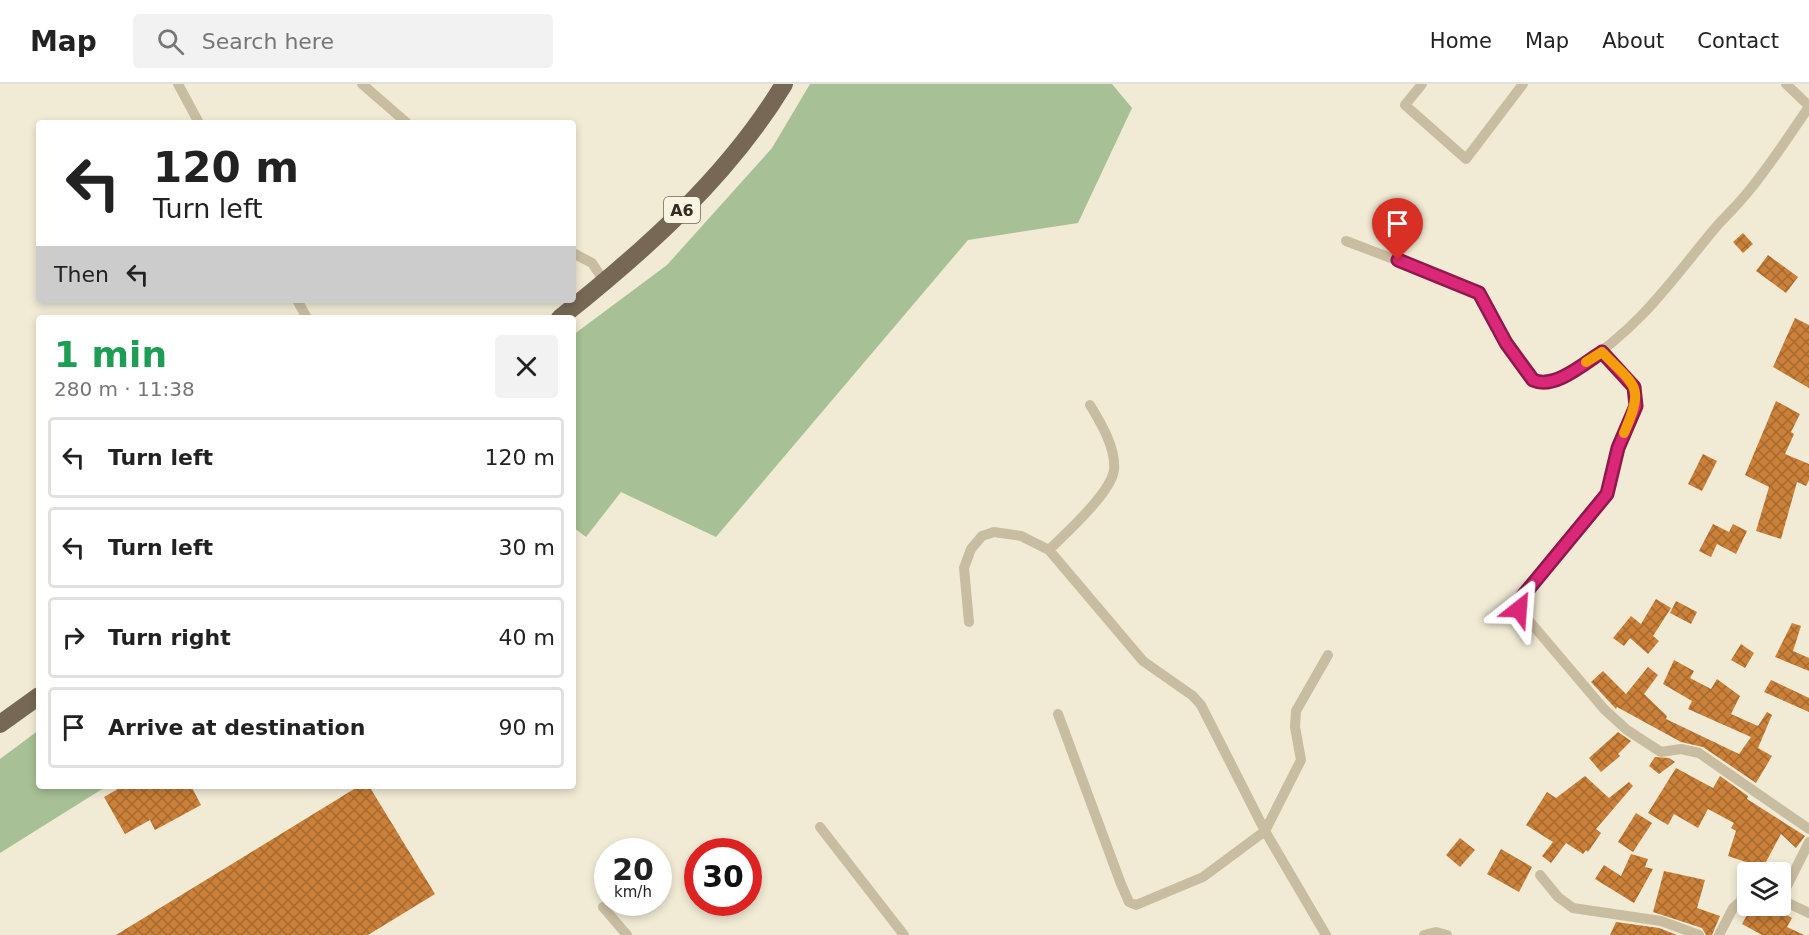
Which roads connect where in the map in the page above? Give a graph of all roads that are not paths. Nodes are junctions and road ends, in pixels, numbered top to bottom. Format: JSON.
{"nodes":[{"id":1,"x":177,"y":84,"type":"edge"},
{"id":2,"x":362,"y":84,"type":"edge"},
{"id":3,"x":784,"y":84,"type":"edge"},
{"id":4,"x":1422,"y":84,"type":"edge"},
{"id":5,"x":1523,"y":84,"type":"edge"},
{"id":6,"x":1786,"y":84,"type":"edge"},
{"id":7,"x":1809,"y":106,"type":"edge"},
{"id":8,"x":197,"y":120,"type":"edge"},
{"id":9,"x":404,"y":120,"type":"edge"},
{"id":10,"x":1346,"y":241,"type":"dead end"},
{"id":11,"x":576,"y":255,"type":"edge"},
{"id":12,"x":599,"y":286,"type":"junction"},
{"id":13,"x":564,"y":315,"type":"edge"},
{"id":14,"x":1602,"y":352,"type":"junction"},
{"id":15,"x":1090,"y":405,"type":"dead end"},
{"id":16,"x":1049,"y":550,"type":"junction"},
{"id":17,"x":969,"y":622,"type":"dead end"},
{"id":18,"x":1328,"y":655,"type":"dead end"},
{"id":19,"x":36,"y":698,"type":"edge"},
{"id":20,"x":1058,"y":714,"type":"dead end"},
{"id":21,"x":0,"y":724,"type":"edge"},
{"id":22,"x":820,"y":828,"type":"dead end"},
{"id":23,"x":1809,"y":829,"type":"edge"},
{"id":24,"x":1265,"y":831,"type":"junction"},
{"id":25,"x":1809,"y":842,"type":"edge"},
{"id":26,"x":1791,"y":874,"type":"edge"},
{"id":27,"x":1540,"y":875,"type":"dead end"},
{"id":28,"x":1791,"y":904,"type":"edge"},
{"id":29,"x":1737,"y":905,"type":"edge"},
{"id":30,"x":1809,"y":913,"type":"edge"},
{"id":31,"x":611,"y":916,"type":"edge"},
{"id":32,"x":627,"y":935,"type":"edge"},
{"id":33,"x":904,"y":935,"type":"edge"},
{"id":34,"x":1326,"y":935,"type":"edge"},
{"id":35,"x":1424,"y":935,"type":"edge"},
{"id":36,"x":1447,"y":935,"type":"edge"},
{"id":37,"x":1699,"y":935,"type":"edge"},
{"id":38,"x":1719,"y":935,"type":"edge"}],
"edges":[{"from":1,"to":8,"type":"street"},
{"from":2,"to":9,"type":"street"},
{"from":3,"to":12,"type":"main road","number":"A6"},
{"from":4,"to":5,"type":"street"},
{"from":6,"to":7,"type":"street"},
{"from":7,"to":14,"type":"street"},
{"from":10,"to":14,"type":"street"},
{"from":11,"to":12,"type":"street"},
{"from":12,"to":13,"type":"main road","number":"A6"},
{"from":14,"to":23,"type":"street"},
{"from":15,"to":16,"type":"street"},
{"from":16,"to":17,"type":"street"},
{"from":16,"to":24,"type":"street"},
{"from":18,"to":24,"type":"street"},
{"from":19,"to":21,"type":"main road"},
{"from":20,"to":24,"type":"street"},
{"from":22,"to":33,"type":"street"},
{"from":24,"to":34,"type":"street"},
{"from":25,"to":26,"type":"street"},
{"from":27,"to":37,"type":"street"},
{"from":28,"to":30,"type":"street"},
{"from":29,"to":38,"type":"street"},
{"from":31,"to":32,"type":"street"},
{"from":35,"to":36,"type":"street"}]}
